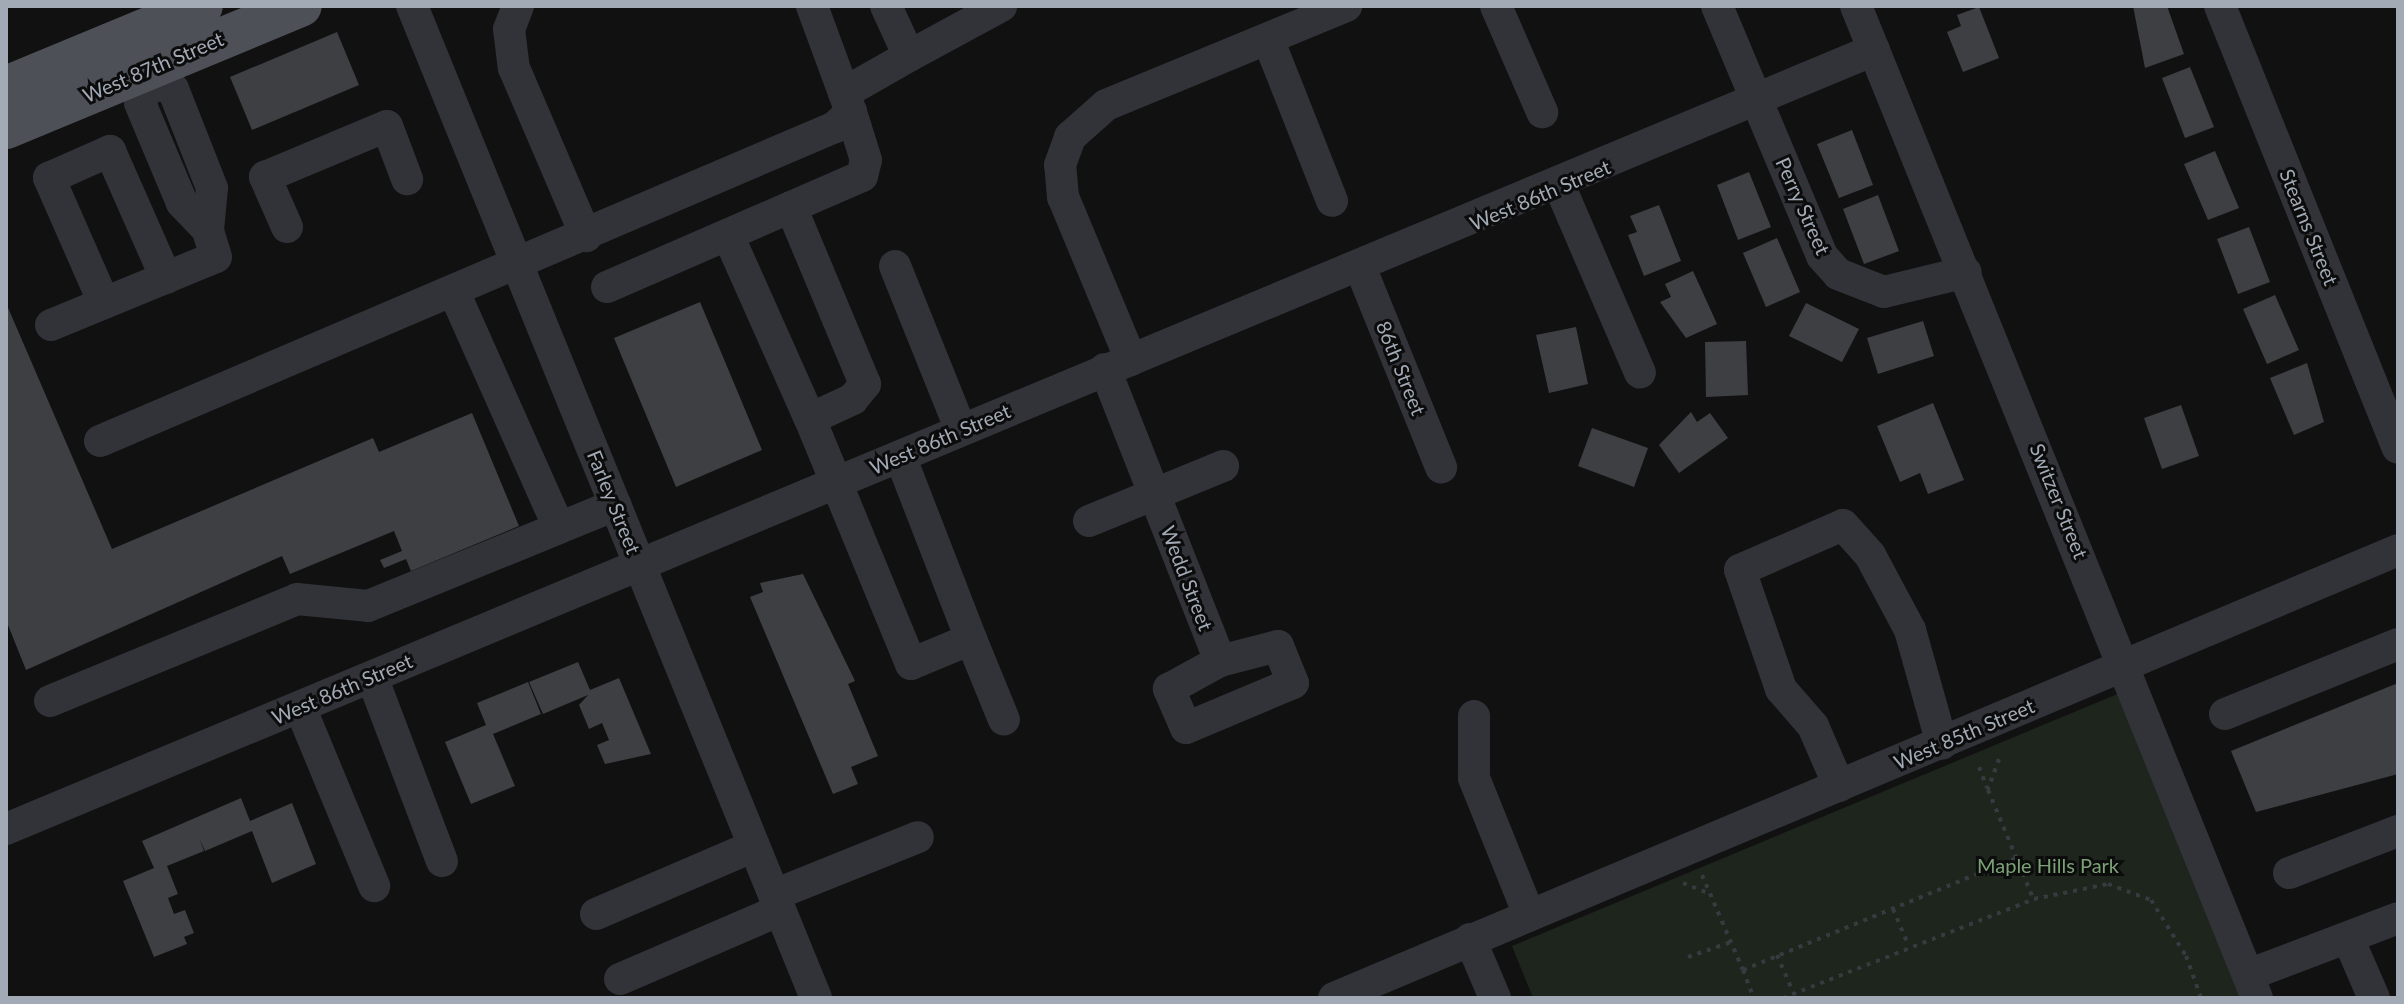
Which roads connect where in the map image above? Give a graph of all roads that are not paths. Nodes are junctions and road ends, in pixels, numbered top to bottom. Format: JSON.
{"nodes":[{"id":1,"x":202,"y":6,"type":"edge"},
{"id":2,"x":301,"y":6,"type":"edge"},
{"id":3,"x":412,"y":6,"type":"edge"},
{"id":4,"x":518,"y":6,"type":"edge"},
{"id":5,"x":812,"y":6,"type":"edge"},
{"id":6,"x":886,"y":6,"type":"edge"},
{"id":7,"x":1001,"y":6,"type":"edge"},
{"id":8,"x":1346,"y":6,"type":"edge"},
{"id":9,"x":1496,"y":6,"type":"edge"},
{"id":10,"x":1717,"y":6,"type":"edge"},
{"id":11,"x":1856,"y":6,"type":"edge"},
{"id":12,"x":2220,"y":6,"type":"edge"},
{"id":13,"x":1268,"y":39,"type":"junction"},
{"id":14,"x":1874,"y":50,"type":"junction"},
{"id":15,"x":909,"y":56,"type":"junction"},
{"id":16,"x":148,"y":77,"type":"junction"},
{"id":17,"x":6,"y":87,"type":"edge"},
{"id":18,"x":1758,"y":101,"type":"junction"},
{"id":19,"x":848,"y":102,"type":"junction"},
{"id":20,"x":1542,"y":112,"type":"dead end"},
{"id":21,"x":6,"y":128,"type":"edge"},
{"id":22,"x":407,"y":179,"type":"dead end"},
{"id":23,"x":1560,"y":187,"type":"junction"},
{"id":24,"x":1332,"y":201,"type":"dead end"},
{"id":25,"x":791,"y":207,"type":"junction"},
{"id":26,"x":287,"y":227,"type":"dead end"},
{"id":27,"x":728,"y":235,"type":"junction"},
{"id":28,"x":586,"y":236,"type":"junction"},
{"id":29,"x":517,"y":266,"type":"junction"},
{"id":30,"x":895,"y":266,"type":"dead end"},
{"id":31,"x":1361,"y":269,"type":"junction"},
{"id":32,"x":1966,"y":272,"type":"junction"},
{"id":33,"x":166,"y":278,"type":"junction"},
{"id":34,"x":607,"y":287,"type":"dead end"},
{"id":35,"x":454,"y":292,"type":"junction"},
{"id":36,"x":104,"y":303,"type":"junction"},
{"id":37,"x":51,"y":325,"type":"dead end"},
{"id":38,"x":1118,"y":364,"type":"junction"},
{"id":39,"x":1640,"y":373,"type":"dead end"},
{"id":40,"x":810,"y":419,"type":"junction"},
{"id":41,"x":961,"y":430,"type":"junction"},
{"id":42,"x":100,"y":441,"type":"dead end"},
{"id":43,"x":2398,"y":448,"type":"edge"},
{"id":44,"x":900,"y":456,"type":"junction"},
{"id":45,"x":1223,"y":466,"type":"dead end"},
{"id":46,"x":1441,"y":467,"type":"dead end"},
{"id":47,"x":836,"y":483,"type":"junction"},
{"id":48,"x":1155,"y":495,"type":"junction"},
{"id":49,"x":615,"y":505,"type":"junction"},
{"id":50,"x":1089,"y":521,"type":"dead end"},
{"id":51,"x":559,"y":528,"type":"junction"},
{"id":52,"x":2398,"y":550,"type":"edge"},
{"id":53,"x":640,"y":565,"type":"junction"},
{"id":54,"x":971,"y":639,"type":"junction"},
{"id":55,"x":2398,"y":644,"type":"edge"},
{"id":56,"x":1220,"y":661,"type":"dead end"},
{"id":57,"x":2126,"y":666,"type":"junction"},
{"id":58,"x":372,"y":677,"type":"junction"},
{"id":59,"x":50,"y":701,"type":"dead end"},
{"id":60,"x":300,"y":707,"type":"junction"},
{"id":61,"x":2225,"y":714,"type":"dead end"},
{"id":62,"x":1474,"y":716,"type":"dead end"},
{"id":63,"x":1004,"y":720,"type":"dead end"},
{"id":64,"x":1942,"y":744,"type":"junction"},
{"id":65,"x":1839,"y":786,"type":"junction"},
{"id":66,"x":6,"y":829,"type":"edge"},
{"id":67,"x":2398,"y":831,"type":"edge"},
{"id":68,"x":918,"y":837,"type":"dead end"},
{"id":69,"x":754,"y":846,"type":"junction"},
{"id":70,"x":442,"y":861,"type":"dead end"},
{"id":71,"x":2289,"y":873,"type":"dead end"},
{"id":72,"x":374,"y":886,"type":"dead end"},
{"id":73,"x":777,"y":903,"type":"junction"},
{"id":74,"x":596,"y":914,"type":"dead end"},
{"id":75,"x":1529,"y":915,"type":"junction"},
{"id":76,"x":2398,"y":918,"type":"edge"},
{"id":77,"x":2348,"y":938,"type":"junction"},
{"id":78,"x":1470,"y":939,"type":"junction"},
{"id":79,"x":620,"y":979,"type":"dead end"},
{"id":80,"x":2252,"y":986,"type":"edge"},
{"id":81,"x":816,"y":998,"type":"edge"},
{"id":82,"x":1334,"y":998,"type":"edge"},
{"id":83,"x":1495,"y":998,"type":"edge"},
{"id":84,"x":2374,"y":998,"type":"edge"}],
"edges":[{"from":1,"to":17,"type":"main road","name":"West 87th Street"},
{"from":2,"to":16,"type":"main road","name":"West 87th Street"},
{"from":3,"to":29,"type":"street","name":"Farley Street"},
{"from":4,"to":28,"type":"street"},
{"from":5,"to":19,"type":"street"},
{"from":6,"to":15,"type":"street"},
{"from":7,"to":15,"type":"street"},
{"from":8,"to":13,"type":"street","name":"Wedd Street"},
{"from":9,"to":20,"type":"street"},
{"from":10,"to":18,"type":"street","name":"Perry Street"},
{"from":11,"to":14,"type":"street","name":"Switzer Street"},
{"from":12,"to":43,"type":"street","name":"Stearns Street"},
{"from":13,"to":24,"type":"street"},
{"from":13,"to":38,"type":"street","name":"Wedd Street"},
{"from":14,"to":18,"type":"street","name":"West 86th Street"},
{"from":14,"to":32,"type":"street","name":"Switzer Street"},
{"from":15,"to":19,"type":"street"},
{"from":16,"to":21,"type":"main road","name":"West 87th Street"},
{"from":16,"to":33,"type":"street"},
{"from":18,"to":23,"type":"street","name":"West 86th Street"},
{"from":18,"to":32,"type":"street","name":"Perry Street"},
{"from":19,"to":25,"type":"street"},
{"from":19,"to":28,"type":"street"},
{"from":22,"to":26,"type":"street"},
{"from":23,"to":31,"type":"street","name":"West 86th Street"},
{"from":23,"to":39,"type":"street"},
{"from":25,"to":27,"type":"street"},
{"from":25,"to":40,"type":"street"},
{"from":27,"to":34,"type":"street"},
{"from":27,"to":40,"type":"street"},
{"from":28,"to":29,"type":"street"},
{"from":29,"to":35,"type":"street"},
{"from":29,"to":49,"type":"street","name":"Farley Street"},
{"from":30,"to":41,"type":"street"},
{"from":31,"to":38,"type":"street","name":"West 86th Street"},
{"from":31,"to":46,"type":"street","name":"86th Street"},
{"from":32,"to":57,"type":"street","name":"Switzer Street"},
{"from":33,"to":36,"type":"street"},
{"from":33,"to":36,"type":"street"},
{"from":35,"to":42,"type":"street"},
{"from":35,"to":51,"type":"street"},
{"from":36,"to":37,"type":"street"},
{"from":38,"to":41,"type":"street","name":"West 86th Street"},
{"from":38,"to":48,"type":"street","name":"Wedd Street"},
{"from":40,"to":47,"type":"street"},
{"from":41,"to":44,"type":"street","name":"West 86th Street"},
{"from":44,"to":47,"type":"street","name":"West 86th Street"},
{"from":44,"to":54,"type":"street"},
{"from":45,"to":48,"type":"street"},
{"from":47,"to":53,"type":"street","name":"West 86th Street"},
{"from":47,"to":54,"type":"street"},
{"from":48,"to":50,"type":"street"},
{"from":48,"to":56,"type":"street","name":"Wedd Street"},
{"from":49,"to":51,"type":"street"},
{"from":49,"to":53,"type":"street","name":"Farley Street"},
{"from":51,"to":59,"type":"street"},
{"from":52,"to":57,"type":"street","name":"West 85th Street"},
{"from":53,"to":58,"type":"street","name":"West 86th Street"},
{"from":53,"to":69,"type":"street","name":"Farley Street"},
{"from":54,"to":63,"type":"street"},
{"from":55,"to":61,"type":"street"},
{"from":57,"to":64,"type":"street","name":"West 85th Street"},
{"from":57,"to":80,"type":"street","name":"Switzer Street"},
{"from":58,"to":60,"type":"street","name":"West 86th Street"},
{"from":58,"to":70,"type":"street"},
{"from":60,"to":66,"type":"street","name":"West 86th Street"},
{"from":60,"to":72,"type":"street"},
{"from":62,"to":75,"type":"street"},
{"from":64,"to":65,"type":"street","name":"West 85th Street"},
{"from":64,"to":65,"type":"street"},
{"from":65,"to":75,"type":"street","name":"West 85th Street"},
{"from":67,"to":71,"type":"street"},
{"from":68,"to":73,"type":"street"},
{"from":69,"to":73,"type":"street","name":"Farley Street"},
{"from":69,"to":74,"type":"street"},
{"from":73,"to":79,"type":"street"},
{"from":73,"to":81,"type":"street","name":"Farley Street"},
{"from":75,"to":78,"type":"street","name":"West 85th Street"},
{"from":76,"to":77,"type":"street"},
{"from":77,"to":80,"type":"street"},
{"from":77,"to":84,"type":"street"},
{"from":78,"to":82,"type":"street","name":"West 85th Street"},
{"from":78,"to":83,"type":"street"}]}
